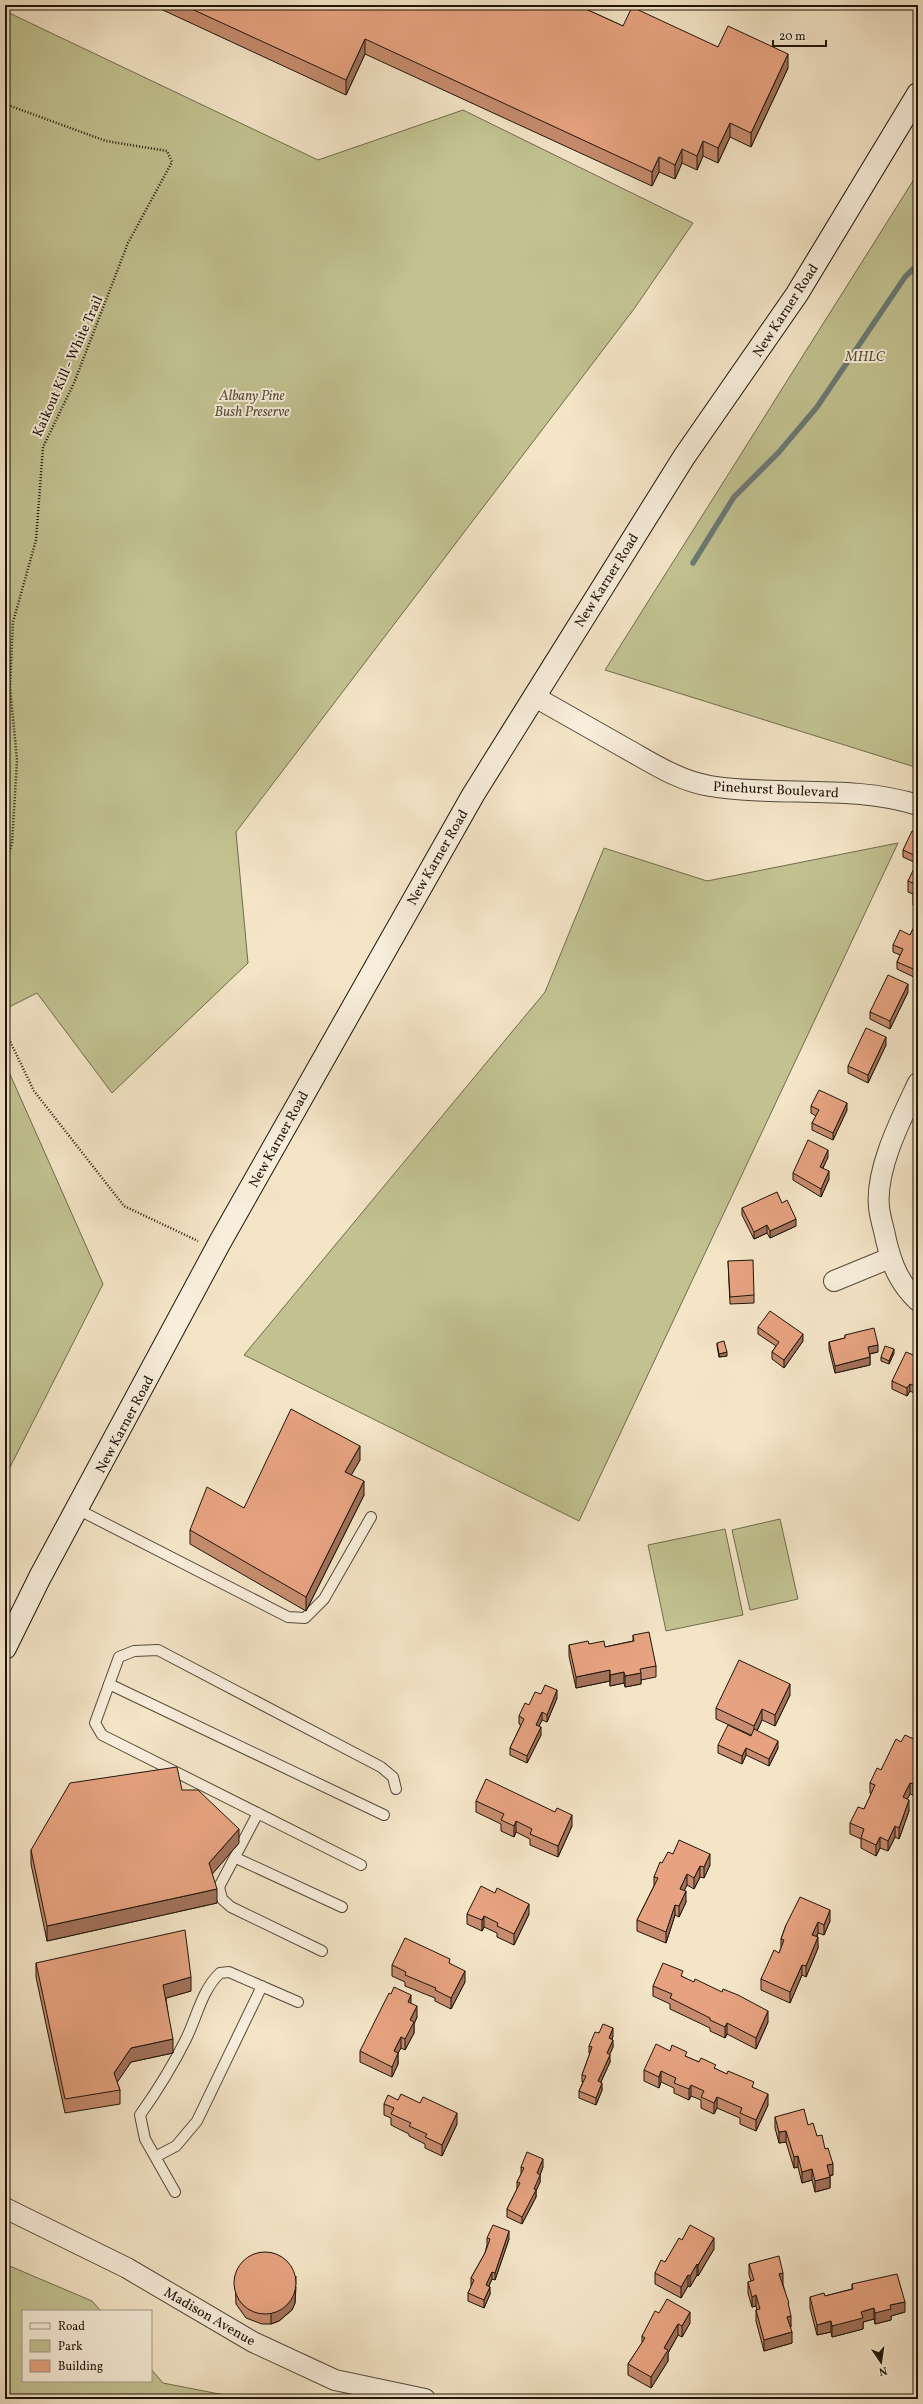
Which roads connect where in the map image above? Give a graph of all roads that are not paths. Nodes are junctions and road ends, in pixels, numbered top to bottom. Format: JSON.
{"nodes":[{"id":1,"x":918,"y":94,"type":"edge"},
{"id":2,"x":535,"y":697,"type":"junction"},
{"id":3,"x":918,"y":805,"type":"edge"},
{"id":4,"x":918,"y":1083,"type":"edge"},
{"id":5,"x":890,"y":1258,"type":"junction"},
{"id":6,"x":834,"y":1281,"type":"dead end"},
{"id":7,"x":918,"y":1301,"type":"edge"},
{"id":8,"x":77,"y":1509,"type":"junction"},
{"id":9,"x":371,"y":1517,"type":"dead end"},
{"id":10,"x":5,"y":1648,"type":"edge"},
{"id":11,"x":109,"y":1684,"type":"junction"},
{"id":12,"x":396,"y":1789,"type":"dead end"},
{"id":13,"x":258,"y":1813,"type":"junction"},
{"id":14,"x":384,"y":1815,"type":"dead end"},
{"id":15,"x":236,"y":1858,"type":"junction"},
{"id":16,"x":361,"y":1865,"type":"dead end"},
{"id":17,"x":342,"y":1907,"type":"dead end"},
{"id":18,"x":322,"y":1951,"type":"dead end"},
{"id":19,"x":262,"y":1986,"type":"junction"},
{"id":20,"x":298,"y":2002,"type":"dead end"},
{"id":21,"x":155,"y":2157,"type":"junction"},
{"id":22,"x":175,"y":2192,"type":"dead end"},
{"id":23,"x":5,"y":2208,"type":"edge"},
{"id":24,"x":425,"y":2399,"type":"edge"}],
"edges":[{"from":1,"to":2,"type":"main road","name":"New Karner Road"},
{"from":2,"to":3,"type":"street","name":"Pinehurst Boulevard"},
{"from":2,"to":8,"type":"main road","name":"New Karner Road"},
{"from":4,"to":5,"type":"street"},
{"from":5,"to":6,"type":"street"},
{"from":5,"to":7,"type":"street"},
{"from":8,"to":9,"type":"lane"},
{"from":8,"to":10,"type":"main road","name":"New Karner Road"},
{"from":11,"to":12,"type":"lane"},
{"from":11,"to":13,"type":"lane"},
{"from":11,"to":14,"type":"lane"},
{"from":13,"to":15,"type":"lane"},
{"from":13,"to":16,"type":"lane"},
{"from":15,"to":17,"type":"lane"},
{"from":15,"to":18,"type":"lane"},
{"from":19,"to":20,"type":"lane"},
{"from":19,"to":21,"type":"lane"},
{"from":19,"to":21,"type":"lane"},
{"from":21,"to":22,"type":"lane"},
{"from":23,"to":24,"type":"street","name":"Madison Avenue"}]}
